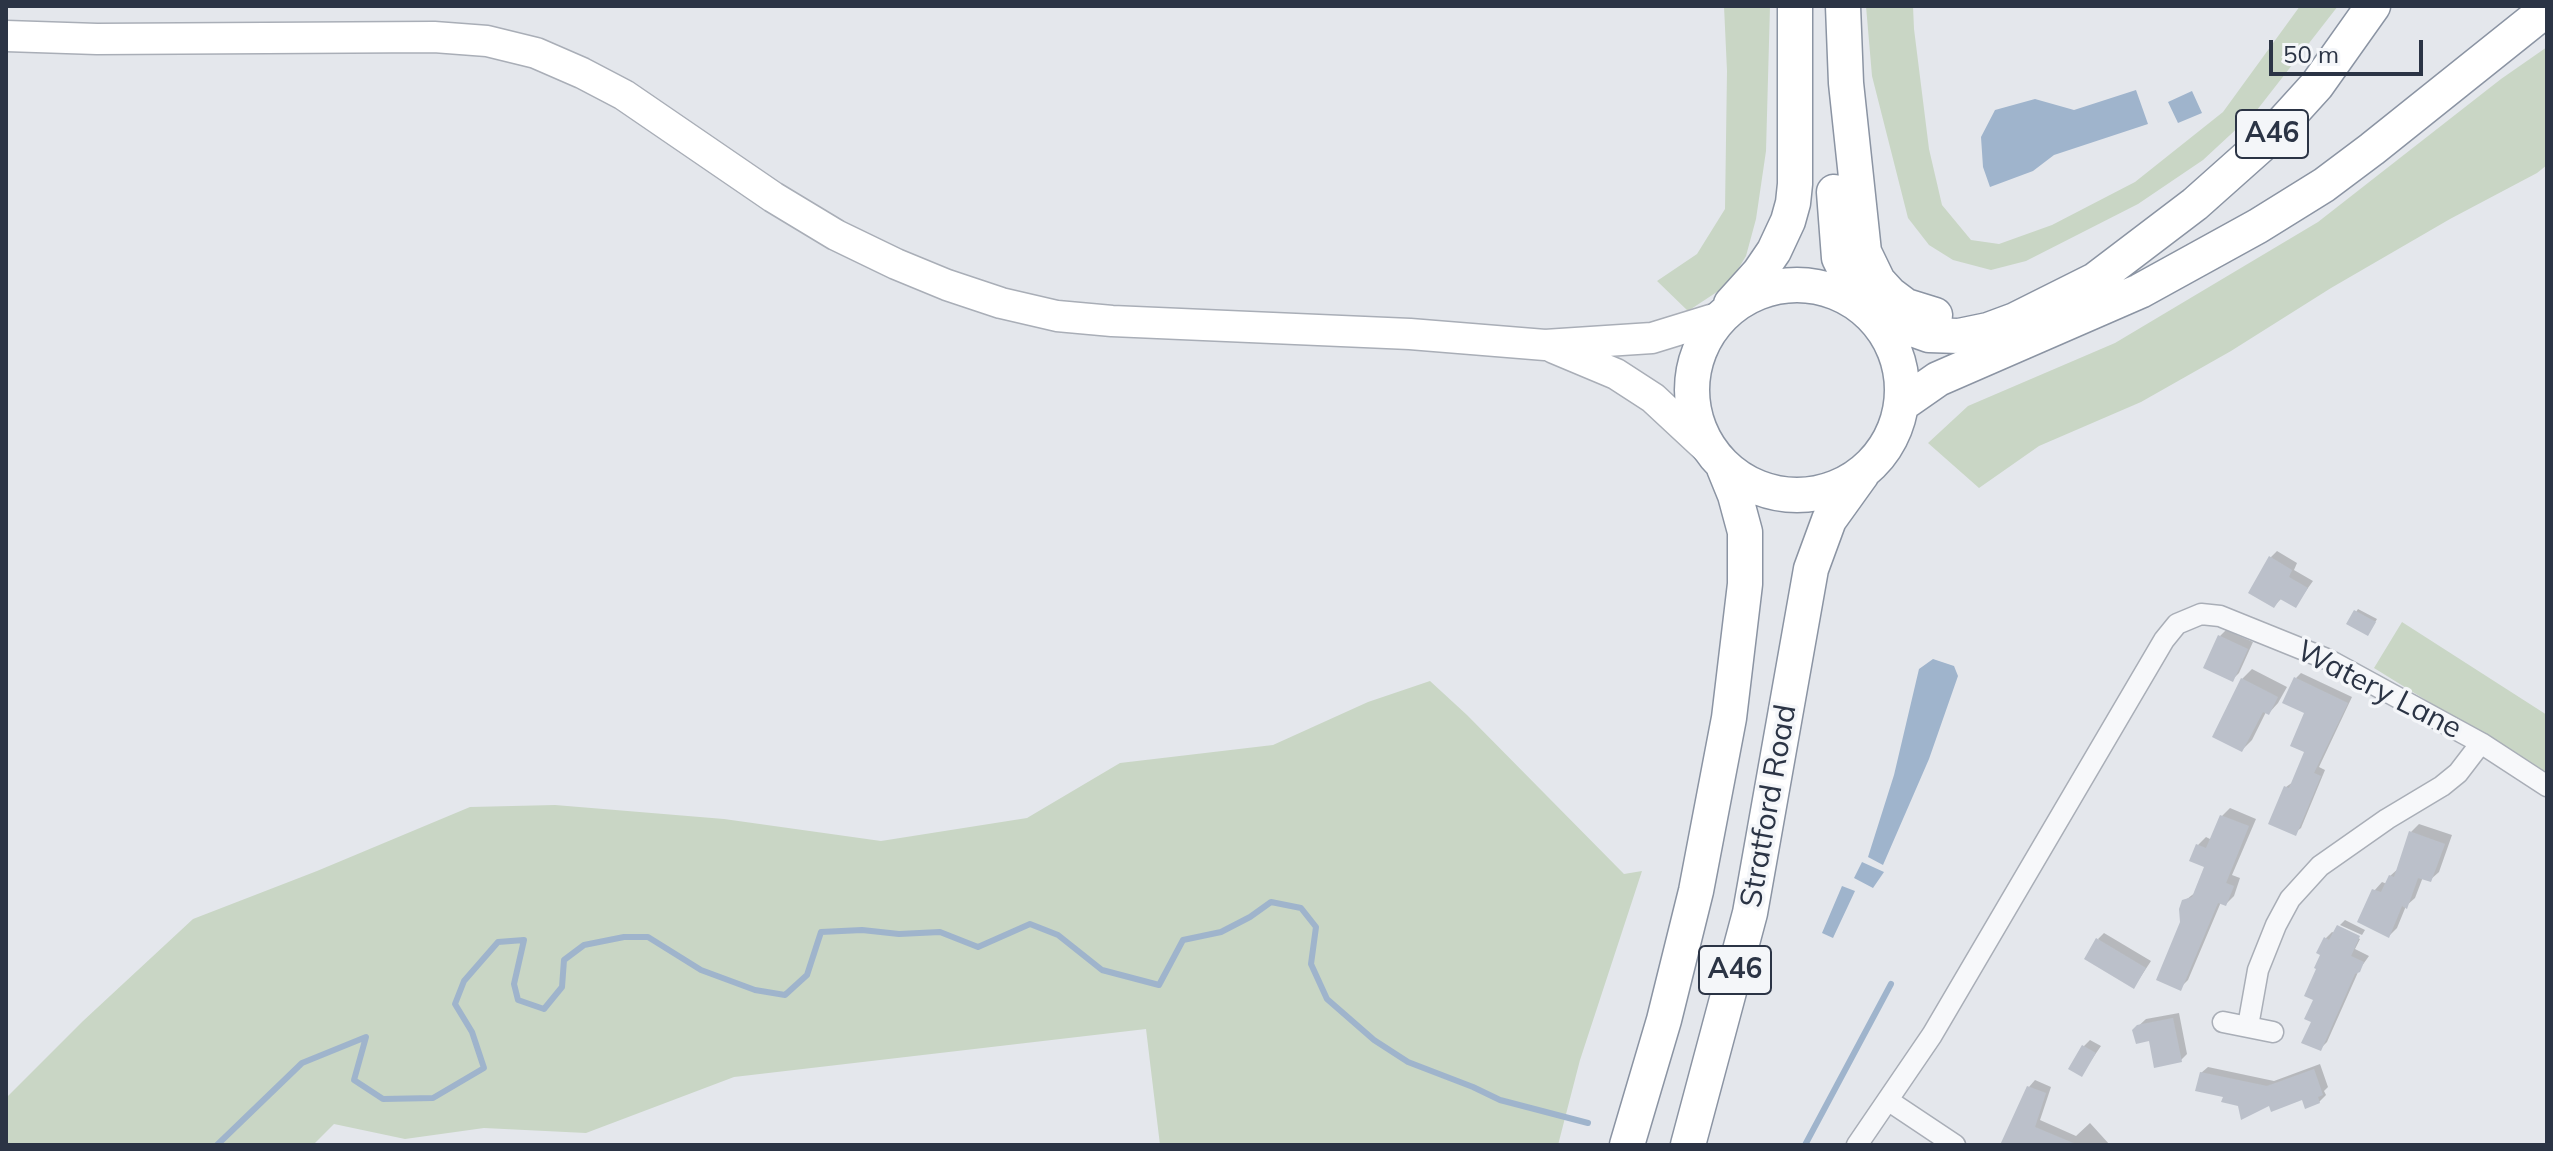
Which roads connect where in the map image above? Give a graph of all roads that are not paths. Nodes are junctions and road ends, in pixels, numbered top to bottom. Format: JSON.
{"nodes":[{"id":1,"x":1795,"y":6,"type":"edge"},
{"id":2,"x":1825,"y":6,"type":"edge"},
{"id":3,"x":1843,"y":6,"type":"edge"},
{"id":4,"x":2373,"y":6,"type":"edge"},
{"id":5,"x":2547,"y":9,"type":"edge"},
{"id":6,"x":6,"y":36,"type":"edge"},
{"id":7,"x":2147,"y":239,"type":"junction"},
{"id":8,"x":1869,"y":311,"type":"junction"},
{"id":9,"x":1723,"y":312,"type":"junction"},
{"id":10,"x":1545,"y":345,"type":"junction"},
{"id":11,"x":1905,"y":402,"type":"junction"},
{"id":12,"x":1717,"y":459,"type":"junction"},
{"id":13,"x":1862,"y":474,"type":"junction"},
{"id":14,"x":2481,"y":743,"type":"junction"},
{"id":15,"x":2547,"y":786,"type":"edge"},
{"id":16,"x":1750,"y":913,"type":"junction"},
{"id":17,"x":2223,"y":1022,"type":"dead end"},
{"id":18,"x":2248,"y":1026,"type":"junction"},
{"id":19,"x":2273,"y":1032,"type":"dead end"},
{"id":20,"x":1889,"y":1101,"type":"junction"},
{"id":21,"x":1627,"y":1145,"type":"edge"},
{"id":22,"x":1688,"y":1145,"type":"edge"},
{"id":23,"x":1703,"y":1145,"type":"edge"},
{"id":24,"x":1857,"y":1145,"type":"edge"},
{"id":25,"x":1955,"y":1145,"type":"edge"}],
"edges":[{"from":1,"to":9,"type":"highway"},
{"from":2,"to":8,"type":"highway"},
{"from":3,"to":7,"type":"highway"},
{"from":4,"to":7,"type":"highway","number":"A46"},
{"from":5,"to":11,"type":"highway","number":"A46"},
{"from":6,"to":10,"type":"main road"},
{"from":7,"to":8,"type":"highway","number":"A46"},
{"from":8,"to":9,"type":"highway"},
{"from":8,"to":11,"type":"highway"},
{"from":9,"to":10,"type":"main road"},
{"from":9,"to":12,"type":"highway"},
{"from":10,"to":12,"type":"main road"},
{"from":11,"to":13,"type":"highway"},
{"from":12,"to":13,"type":"highway"},
{"from":12,"to":21,"type":"highway","name":"Stratford Road","number":"A46"},
{"from":13,"to":16,"type":"highway","name":"Stratford Road","number":"A46"},
{"from":14,"to":15,"type":"street","name":"Watery Lane"},
{"from":14,"to":18,"type":"street"},
{"from":14,"to":20,"type":"street","name":"Watery Lane"},
{"from":16,"to":22,"type":"highway","name":"Stratford Road","number":"A46"},
{"from":16,"to":23,"type":"highway"},
{"from":17,"to":18,"type":"street"},
{"from":18,"to":19,"type":"street"},
{"from":20,"to":24,"type":"street"},
{"from":20,"to":25,"type":"street"}]}
